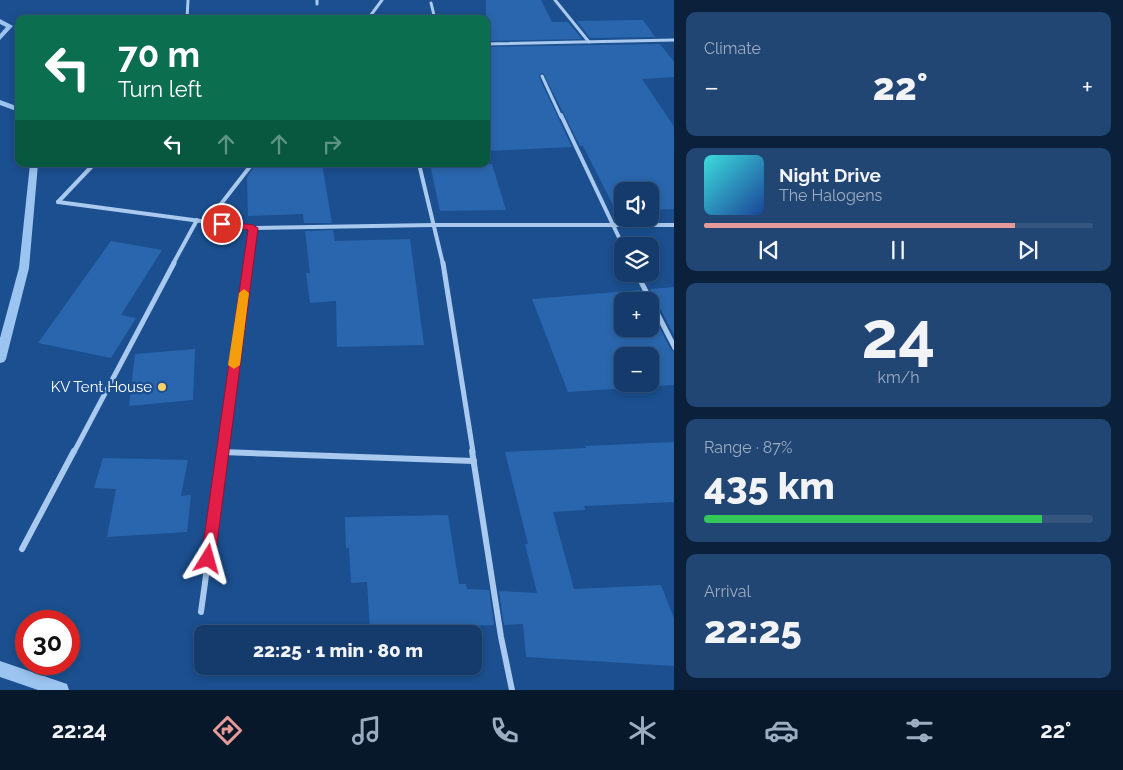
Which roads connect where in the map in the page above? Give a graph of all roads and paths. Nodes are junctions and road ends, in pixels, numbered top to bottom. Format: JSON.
{"nodes":[{"id":1,"x":188,"y":0,"type":"edge"},
{"id":2,"x":382,"y":0,"type":"edge"},
{"id":3,"x":555,"y":0,"type":"edge"},
{"id":4,"x":431,"y":3,"type":"dead end"},
{"id":5,"x":186,"y":15,"type":"edge"},
{"id":6,"x":371,"y":15,"type":"edge"},
{"id":7,"x":434,"y":15,"type":"edge"},
{"id":8,"x":674,"y":40,"type":"edge"},
{"id":9,"x":589,"y":42,"type":"junction"},
{"id":10,"x":490,"y":44,"type":"edge"},
{"id":11,"x":542,"y":76,"type":"dead end"},
{"id":12,"x":91,"y":167,"type":"edge"},
{"id":13,"x":250,"y":167,"type":"edge"},
{"id":14,"x":420,"y":167,"type":"edge"},
{"id":15,"x":197,"y":220,"type":"junction"},
{"id":16,"x":207,"y":222,"type":"junction"},
{"id":17,"x":612,"y":224,"type":"junction"},
{"id":18,"x":674,"y":224,"type":"edge"},
{"id":19,"x":433,"y":225,"type":"junction"},
{"id":20,"x":253,"y":228,"type":"junction"},
{"id":21,"x":618,"y":237,"type":"edge"},
{"id":22,"x":641,"y":282,"type":"edge"},
{"id":23,"x":674,"y":348,"type":"edge"},
{"id":24,"x":222,"y":452,"type":"junction"},
{"id":25,"x":474,"y":460,"type":"junction"},
{"id":26,"x":22,"y":549,"type":"dead end"},
{"id":27,"x":201,"y":612,"type":"dead end"},
{"id":28,"x":512,"y":690,"type":"edge"}],
"edges":[{"from":1,"to":5,"type":"street"},
{"from":2,"to":6,"type":"street"},
{"from":3,"to":9,"type":"street"},
{"from":4,"to":7,"type":"street"},
{"from":8,"to":9,"type":"street"},
{"from":9,"to":10,"type":"street"},
{"from":11,"to":17,"type":"street"},
{"from":12,"to":15,"type":"street"},
{"from":13,"to":16,"type":"street"},
{"from":14,"to":19,"type":"street"},
{"from":15,"to":16,"type":"street"},
{"from":15,"to":26,"type":"street"},
{"from":16,"to":20,"type":"street"},
{"from":17,"to":18,"type":"street"},
{"from":17,"to":19,"type":"street"},
{"from":17,"to":21,"type":"street"},
{"from":19,"to":20,"type":"street"},
{"from":19,"to":25,"type":"street"},
{"from":20,"to":24,"type":"street"},
{"from":22,"to":23,"type":"street"},
{"from":24,"to":25,"type":"street"},
{"from":24,"to":27,"type":"street"},
{"from":25,"to":28,"type":"street"}]}
